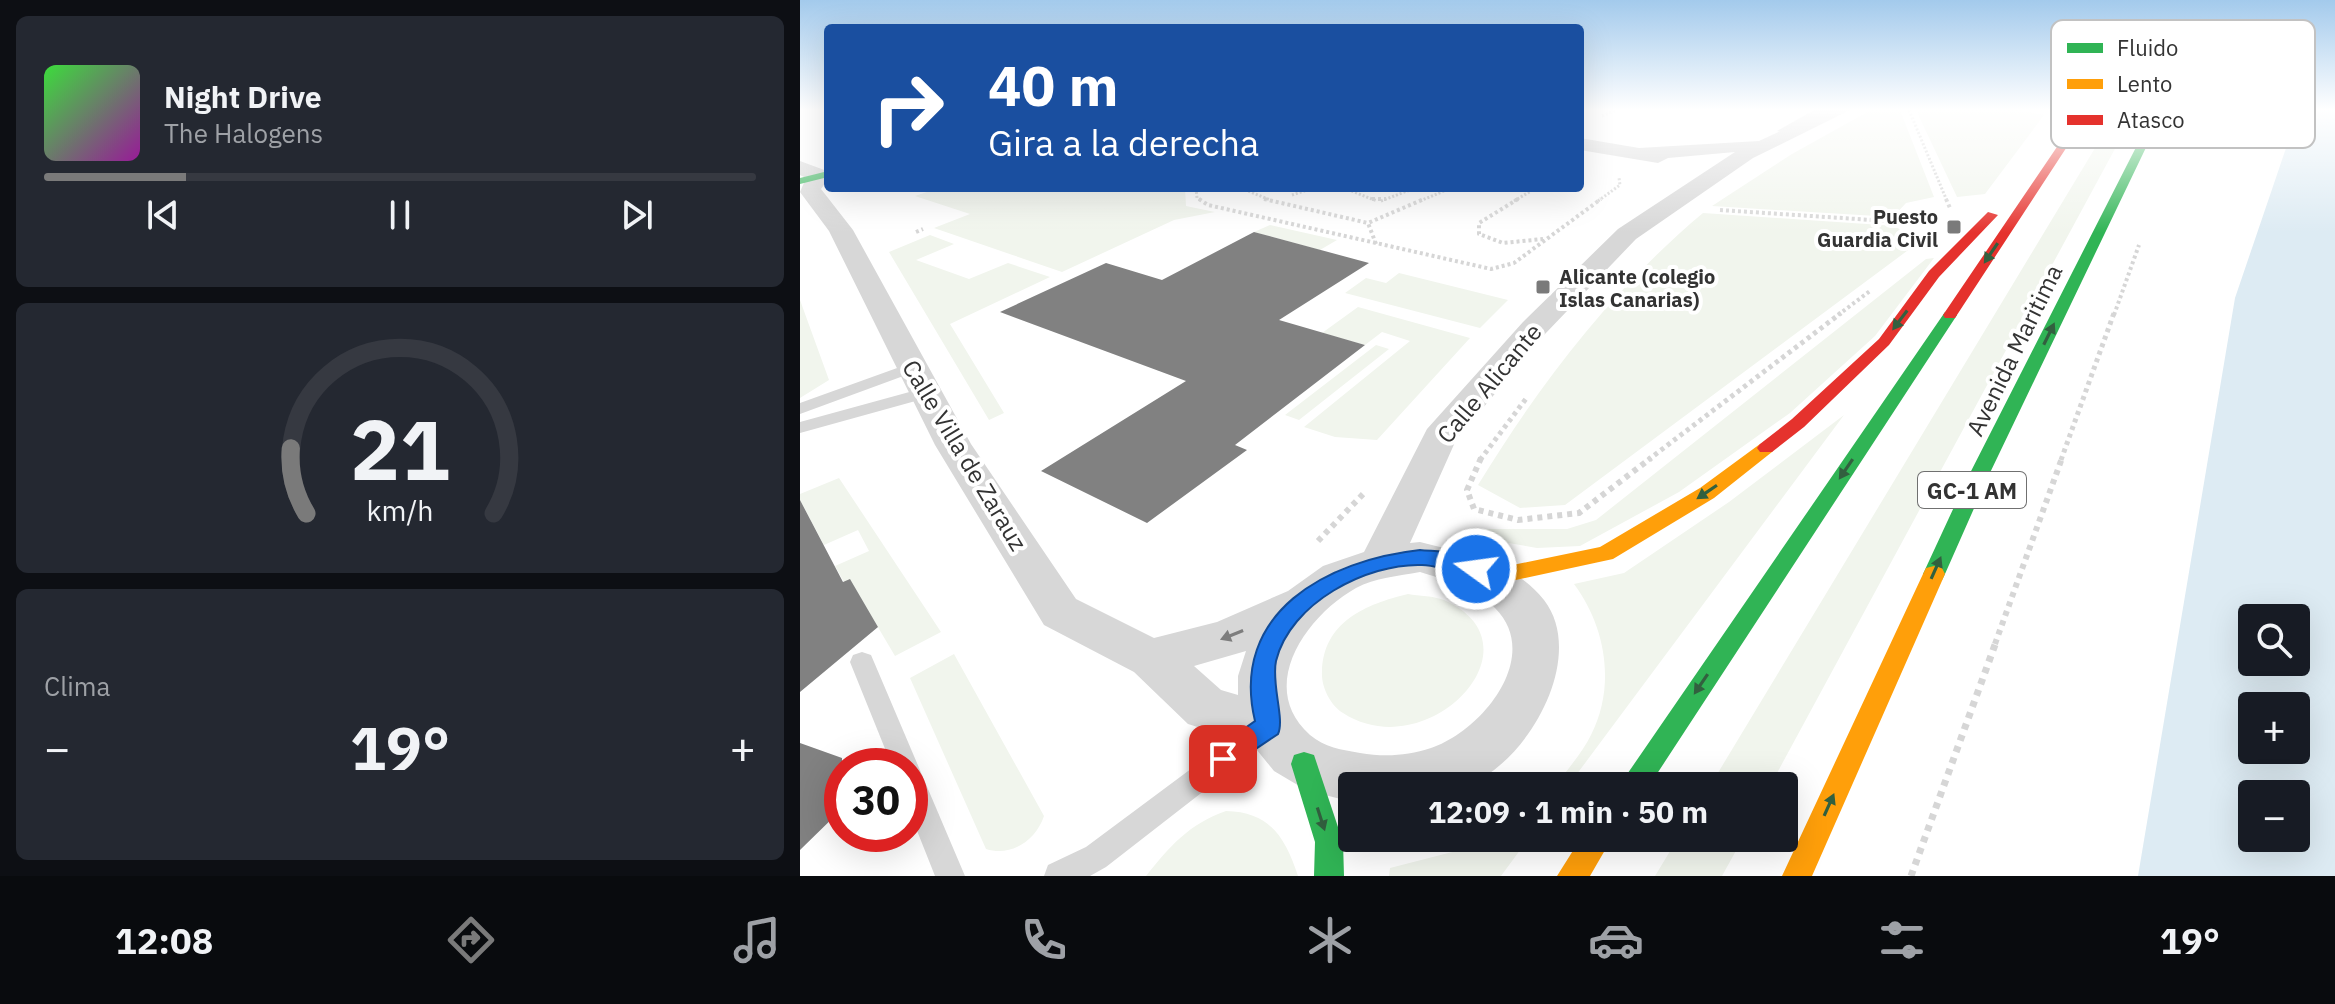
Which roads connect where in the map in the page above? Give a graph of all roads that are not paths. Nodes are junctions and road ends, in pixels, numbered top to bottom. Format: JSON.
{"nodes":[{"id":1,"x":1619,"y":151,"type":"edge"},
{"id":2,"x":1715,"y":151,"type":"edge"},
{"id":3,"x":1753,"y":151,"type":"edge"},
{"id":4,"x":2059,"y":151,"type":"edge"},
{"id":5,"x":2140,"y":151,"type":"edge"},
{"id":6,"x":1680,"y":156,"type":"junction"},
{"id":7,"x":1715,"y":170,"type":"junction"},
{"id":8,"x":816,"y":185,"type":"edge"},
{"id":9,"x":2034,"y":188,"type":"junction"},
{"id":10,"x":918,"y":380,"type":"junction"},
{"id":11,"x":800,"y":409,"type":"edge"},
{"id":12,"x":800,"y":428,"type":"edge"},
{"id":13,"x":1380,"y":562,"type":"junction"},
{"id":14,"x":1493,"y":577,"type":"junction"},
{"id":15,"x":1303,"y":602,"type":"junction"},
{"id":16,"x":1151,"y":658,"type":"junction"},
{"id":17,"x":862,"y":662,"type":"dead end"},
{"id":18,"x":1269,"y":726,"type":"junction"},
{"id":19,"x":898,"y":748,"type":"edge"},
{"id":20,"x":1304,"y":764,"type":"junction"},
{"id":21,"x":1642,"y":772,"type":"edge"},
{"id":22,"x":928,"y":822,"type":"edge"},
{"id":23,"x":1588,"y":852,"type":"edge"},
{"id":24,"x":1089,"y":866,"type":"edge"},
{"id":25,"x":950,"y":876,"type":"edge"},
{"id":26,"x":1059,"y":876,"type":"edge"},
{"id":27,"x":1329,"y":876,"type":"edge"},
{"id":28,"x":1572,"y":876,"type":"edge"},
{"id":29,"x":1797,"y":876,"type":"edge"}],
"edges":[{"from":1,"to":6,"type":"street"},
{"from":2,"to":6,"type":"street"},
{"from":3,"to":7,"type":"street","name":"Calle Alicante"},
{"from":4,"to":9,"type":"highway"},
{"from":29,"to":5,"type":"highway","name":"Avenida Maritima","number":"GC-1 AM","one_way":true},
{"from":6,"to":7,"type":"street"},
{"from":7,"to":13,"type":"street","name":"Calle Alicante"},
{"from":8,"to":10,"type":"street","name":"Calle Villa de Zarauz"},
{"from":9,"to":14,"type":"highway","one_way":true},
{"from":9,"to":21,"type":"highway","one_way":true},
{"from":10,"to":11,"type":"lane"},
{"from":10,"to":12,"type":"lane"},
{"from":10,"to":16,"type":"street","name":"Calle Villa de Zarauz"},
{"from":13,"to":14,"type":"street"},
{"from":13,"to":15,"type":"street"},
{"from":14,"to":20,"type":"street"},
{"from":15,"to":16,"type":"street","one_way":true},
{"from":15,"to":18,"type":"street"},
{"from":16,"to":18,"type":"street","name":"Calle Villa de Zarauz"},
{"from":17,"to":19,"type":"lane"},
{"from":18,"to":20,"type":"street"},
{"from":18,"to":24,"type":"lane"},
{"from":20,"to":27,"type":"highway","one_way":true},
{"from":22,"to":25,"type":"lane"},
{"from":23,"to":28,"type":"highway"},
{"from":24,"to":26,"type":"lane"}]}
